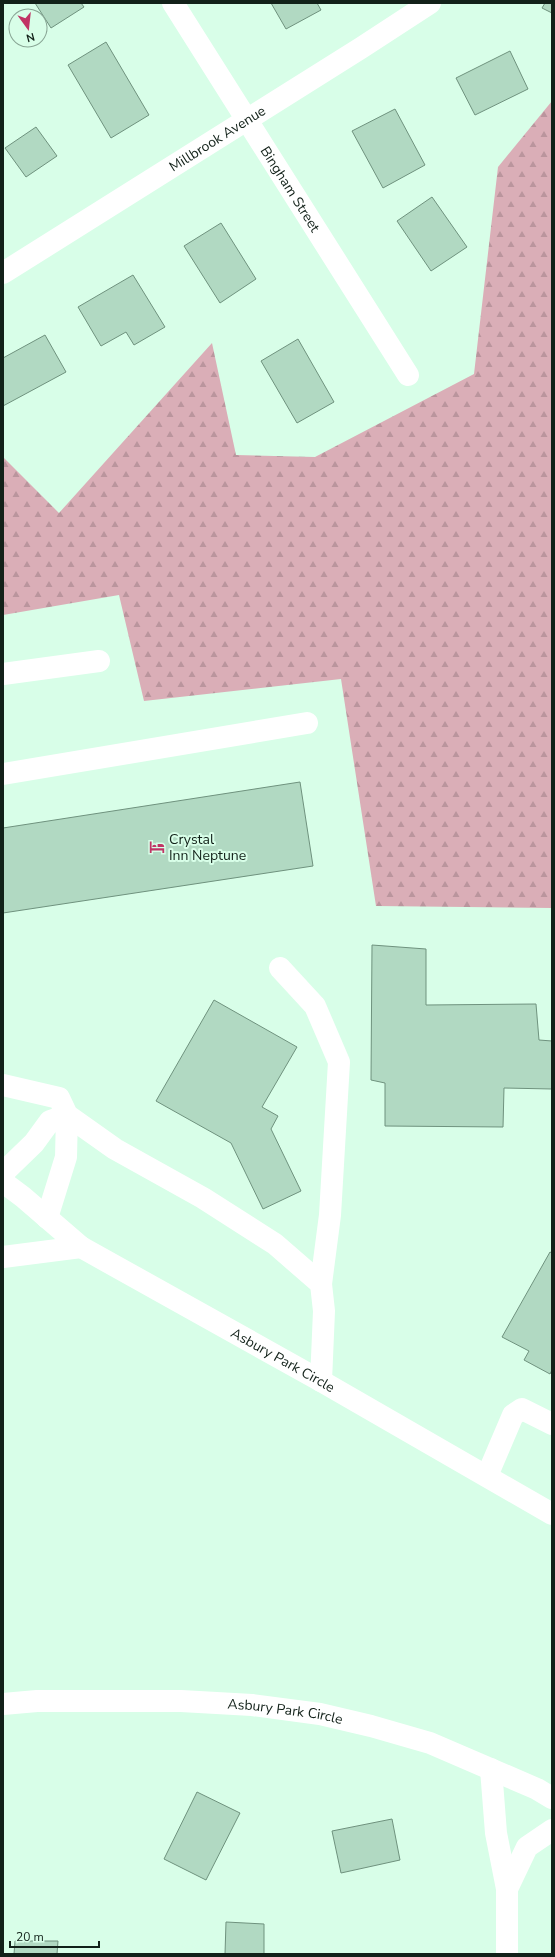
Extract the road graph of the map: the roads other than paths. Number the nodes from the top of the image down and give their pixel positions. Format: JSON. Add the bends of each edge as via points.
{"nodes":[{"id":1,"x":173,"y":3,"type":"edge"},
{"id":2,"x":430,"y":3,"type":"edge"},
{"id":3,"x":247,"y":119,"type":"junction"},
{"id":4,"x":3,"y":273,"type":"edge"},
{"id":5,"x":408,"y":375,"type":"dead end"},
{"id":6,"x":99,"y":660,"type":"dead end"},
{"id":7,"x":3,"y":674,"type":"edge"},
{"id":8,"x":307,"y":723,"type":"dead end"},
{"id":9,"x":3,"y":774,"type":"edge"},
{"id":10,"x":280,"y":968,"type":"dead end"},
{"id":11,"x":3,"y":1085,"type":"edge"},
{"id":12,"x":67,"y":1115,"type":"junction"},
{"id":13,"x":3,"y":1173,"type":"edge"},
{"id":14,"x":3,"y":1182,"type":"edge"},
{"id":15,"x":47,"y":1218,"type":"junction"},
{"id":16,"x":81,"y":1247,"type":"junction"},
{"id":17,"x":3,"y":1257,"type":"edge"},
{"id":18,"x":321,"y":1284,"type":"junction"},
{"id":19,"x":321,"y":1381,"type":"junction"},
{"id":20,"x":552,"y":1424,"type":"edge"},
{"id":21,"x":487,"y":1476,"type":"junction"},
{"id":22,"x":552,"y":1514,"type":"edge"},
{"id":23,"x":3,"y":1704,"type":"edge"},
{"id":24,"x":491,"y":1769,"type":"junction"},
{"id":25,"x":552,"y":1798,"type":"edge"},
{"id":26,"x":552,"y":1830,"type":"edge"},
{"id":27,"x":507,"y":1889,"type":"junction"},
{"id":28,"x":507,"y":1954,"type":"edge"}],
"edges":[{"from":1,"to":3,"type":"main road","name":"Bingham Street"},
{"from":2,"to":3,"type":"main road","name":"Millbrook Avenue"},
{"from":3,"to":4,"type":"main road","name":"Millbrook Avenue"},
{"from":3,"to":5,"type":"main road","name":"Bingham Street"},
{"from":6,"to":7,"type":"main road"},
{"from":8,"to":9,"type":"main road"},
{"from":10,"to":18,"type":"main road","via":[[315,1006],[339,1062],[330,1215]]},
{"from":11,"to":12,"type":"main road","via":[[59,1098]]},
{"from":12,"to":13,"type":"main road","via":[[50,1121],[34,1143]]},
{"from":12,"to":15,"type":"main road","via":[[66,1157]]},
{"from":12,"to":18,"type":"main road","via":[[115,1149],[203,1198],[275,1244]]},
{"from":14,"to":15,"type":"main road","name":"Asbury Park Circle"},
{"from":15,"to":16,"type":"main road","name":"Asbury Park Circle"},
{"from":16,"to":17,"type":"main road"},
{"from":16,"to":19,"type":"main road","name":"Asbury Park Circle"},
{"from":18,"to":19,"type":"main road","via":[[324,1312]]},
{"from":19,"to":21,"type":"main road","name":"Asbury Park Circle"},
{"from":20,"to":21,"type":"main road","via":[[522,1409],[513,1415]]},
{"from":21,"to":22,"type":"main road","name":"Asbury Park Circle"},
{"from":23,"to":24,"type":"main road","name":"Asbury Park Circle","via":[[37,1701],[181,1701],[252,1705],[320,1714],[430,1743]]},
{"from":24,"to":25,"type":"main road","name":"Asbury Park Circle"},
{"from":24,"to":27,"type":"main road","via":[[496,1833]]},
{"from":26,"to":27,"type":"main road","via":[[527,1847]]},
{"from":27,"to":28,"type":"main road"}]}
